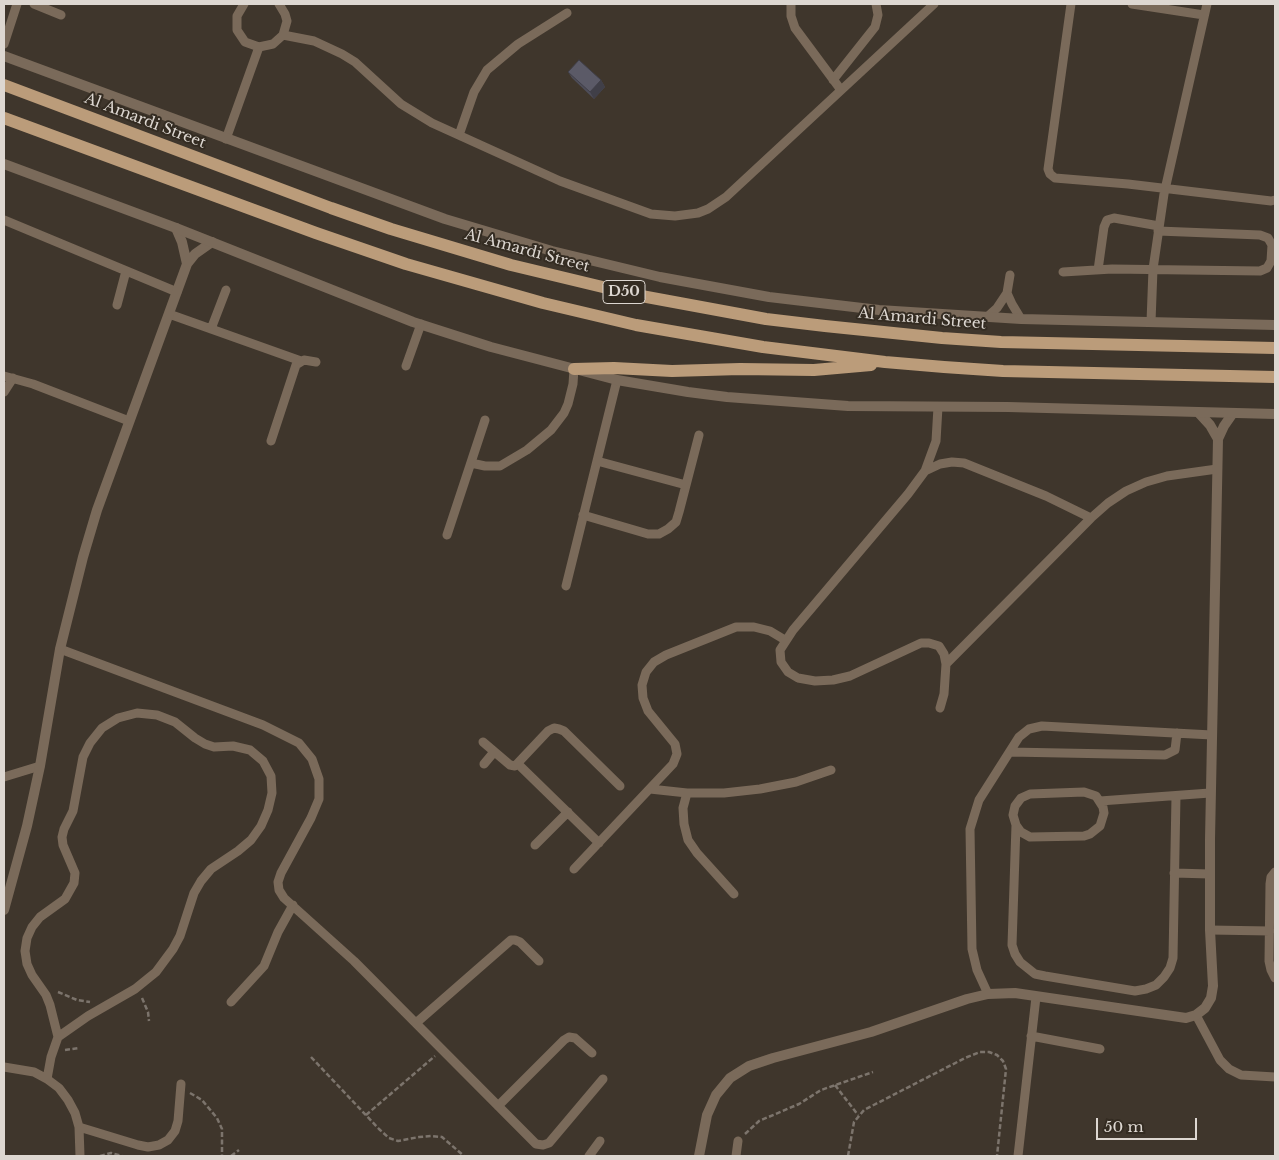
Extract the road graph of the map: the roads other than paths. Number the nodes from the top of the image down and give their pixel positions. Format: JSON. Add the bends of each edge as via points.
{"nodes":[{"id":1,"x":17,"y":4,"type":"edge"},
{"id":2,"x":34,"y":4,"type":"edge"},
{"id":3,"x":244,"y":4,"type":"edge"},
{"id":4,"x":279,"y":4,"type":"edge"},
{"id":5,"x":791,"y":4,"type":"edge"},
{"id":6,"x":876,"y":4,"type":"edge"},
{"id":7,"x":934,"y":4,"type":"edge"},
{"id":8,"x":1071,"y":4,"type":"edge"},
{"id":9,"x":1132,"y":4,"type":"edge"},
{"id":10,"x":1207,"y":4,"type":"edge"},
{"id":11,"x":567,"y":13,"type":"dead end"},
{"id":12,"x":61,"y":15,"type":"dead end"},
{"id":13,"x":1204,"y":15,"type":"junction"},
{"id":14,"x":283,"y":35,"type":"junction"},
{"id":15,"x":4,"y":44,"type":"edge"},
{"id":16,"x":259,"y":47,"type":"junction"},
{"id":17,"x":4,"y":56,"type":"edge"},
{"id":18,"x":834,"y":80,"type":"junction"},
{"id":19,"x":4,"y":86,"type":"edge"},
{"id":20,"x":841,"y":90,"type":"junction"},
{"id":21,"x":4,"y":118,"type":"edge"},
{"id":22,"x":459,"y":135,"type":"junction"},
{"id":23,"x":226,"y":139,"type":"junction"},
{"id":24,"x":4,"y":164,"type":"edge"},
{"id":25,"x":1166,"y":188,"type":"junction"},
{"id":26,"x":1275,"y":200,"type":"edge"},
{"id":27,"x":4,"y":220,"type":"edge"},
{"id":28,"x":176,"y":228,"type":"junction"},
{"id":29,"x":1159,"y":229,"type":"junction"},
{"id":30,"x":212,"y":242,"type":"junction"},
{"id":31,"x":187,"y":264,"type":"junction"},
{"id":32,"x":1154,"y":269,"type":"junction"},
{"id":33,"x":1098,"y":270,"type":"junction"},
{"id":34,"x":126,"y":271,"type":"junction"},
{"id":35,"x":1063,"y":272,"type":"dead end"},
{"id":36,"x":1010,"y":276,"type":"dead end"},
{"id":37,"x":226,"y":290,"type":"dead end"},
{"id":38,"x":177,"y":292,"type":"junction"},
{"id":39,"x":1007,"y":293,"type":"junction"},
{"id":40,"x":117,"y":305,"type":"dead end"},
{"id":41,"x":169,"y":314,"type":"junction"},
{"id":42,"x":987,"y":317,"type":"junction"},
{"id":43,"x":1022,"y":319,"type":"junction"},
{"id":44,"x":1150,"y":322,"type":"junction"},
{"id":45,"x":421,"y":324,"type":"junction"},
{"id":46,"x":1275,"y":325,"type":"edge"},
{"id":47,"x":211,"y":329,"type":"junction"},
{"id":48,"x":1275,"y":348,"type":"edge"},
{"id":49,"x":301,"y":361,"type":"junction"},
{"id":50,"x":316,"y":362,"type":"dead end"},
{"id":51,"x":885,"y":362,"type":"junction"},
{"id":52,"x":406,"y":366,"type":"dead end"},
{"id":53,"x":574,"y":369,"type":"junction"},
{"id":54,"x":8,"y":377,"type":"edge"},
{"id":55,"x":1275,"y":377,"type":"edge"},
{"id":56,"x":616,"y":380,"type":"junction"},
{"id":57,"x":4,"y":392,"type":"edge"},
{"id":58,"x":938,"y":407,"type":"junction"},
{"id":59,"x":1198,"y":413,"type":"junction"},
{"id":60,"x":1233,"y":413,"type":"junction"},
{"id":61,"x":1275,"y":414,"type":"edge"},
{"id":62,"x":485,"y":420,"type":"dead end"},
{"id":63,"x":129,"y":421,"type":"junction"},
{"id":64,"x":699,"y":435,"type":"dead end"},
{"id":65,"x":1218,"y":439,"type":"junction"},
{"id":66,"x":271,"y":441,"type":"dead end"},
{"id":67,"x":597,"y":461,"type":"junction"},
{"id":68,"x":471,"y":463,"type":"junction"},
{"id":69,"x":1217,"y":469,"type":"junction"},
{"id":70,"x":925,"y":470,"type":"junction"},
{"id":71,"x":686,"y":485,"type":"junction"},
{"id":72,"x":583,"y":515,"type":"junction"},
{"id":73,"x":1091,"y":518,"type":"junction"},
{"id":74,"x":447,"y":535,"type":"dead end"},
{"id":75,"x":566,"y":586,"type":"dead end"},
{"id":76,"x":786,"y":640,"type":"junction"},
{"id":77,"x":60,"y":649,"type":"junction"},
{"id":78,"x":946,"y":664,"type":"junction"},
{"id":79,"x":940,"y":708,"type":"dead end"},
{"id":80,"x":1178,"y":733,"type":"junction"},
{"id":81,"x":1212,"y":735,"type":"junction"},
{"id":82,"x":483,"y":742,"type":"dead end"},
{"id":83,"x":494,"y":752,"type":"junction"},
{"id":84,"x":1010,"y":752,"type":"junction"},
{"id":85,"x":484,"y":764,"type":"dead end"},
{"id":86,"x":518,"y":764,"type":"junction"},
{"id":87,"x":40,"y":766,"type":"junction"},
{"id":88,"x":831,"y":770,"type":"dead end"},
{"id":89,"x":4,"y":776,"type":"edge"},
{"id":90,"x":620,"y":786,"type":"dead end"},
{"id":91,"x":650,"y":788,"type":"junction"},
{"id":92,"x":687,"y":793,"type":"junction"},
{"id":93,"x":1210,"y":793,"type":"junction"},
{"id":94,"x":1176,"y":796,"type":"junction"},
{"id":95,"x":1100,"y":801,"type":"junction"},
{"id":96,"x":568,"y":812,"type":"junction"},
{"id":97,"x":1016,"y":825,"type":"junction"},
{"id":98,"x":599,"y":843,"type":"junction"},
{"id":99,"x":535,"y":846,"type":"dead end"},
{"id":100,"x":574,"y":869,"type":"dead end"},
{"id":101,"x":1174,"y":872,"type":"junction"},
{"id":102,"x":1275,"y":872,"type":"edge"},
{"id":103,"x":1210,"y":874,"type":"junction"},
{"id":104,"x":734,"y":894,"type":"dead end"},
{"id":105,"x":293,"y":905,"type":"junction"},
{"id":106,"x":1272,"y":909,"type":"edge"},
{"id":107,"x":4,"y":910,"type":"edge"},
{"id":108,"x":1210,"y":930,"type":"junction"},
{"id":109,"x":1270,"y":931,"type":"junction"},
{"id":110,"x":1272,"y":948,"type":"edge"},
{"id":111,"x":539,"y":960,"type":"dead end"},
{"id":112,"x":1275,"y":978,"type":"edge"},
{"id":113,"x":988,"y":994,"type":"junction"},
{"id":114,"x":1036,"y":997,"type":"junction"},
{"id":115,"x":231,"y":1002,"type":"dead end"},
{"id":116,"x":1196,"y":1015,"type":"junction"},
{"id":117,"x":416,"y":1023,"type":"junction"},
{"id":118,"x":1032,"y":1036,"type":"junction"},
{"id":119,"x":58,"y":1037,"type":"junction"},
{"id":120,"x":1100,"y":1049,"type":"dead end"},
{"id":121,"x":592,"y":1053,"type":"dead end"},
{"id":122,"x":4,"y":1067,"type":"edge"},
{"id":123,"x":1275,"y":1077,"type":"edge"},
{"id":124,"x":47,"y":1079,"type":"junction"},
{"id":125,"x":603,"y":1079,"type":"dead end"},
{"id":126,"x":181,"y":1087,"type":"road end"},
{"id":127,"x":498,"y":1106,"type":"junction"},
{"id":128,"x":79,"y":1127,"type":"junction"},
{"id":129,"x":738,"y":1141,"type":"road end"},
{"id":130,"x":600,"y":1142,"type":"dead end"},
{"id":131,"x":80,"y":1156,"type":"edge"},
{"id":132,"x":589,"y":1156,"type":"edge"},
{"id":133,"x":699,"y":1156,"type":"edge"},
{"id":134,"x":736,"y":1156,"type":"edge"},
{"id":135,"x":1018,"y":1156,"type":"edge"}],
"edges":[{"from":1,"to":15,"type":"lane"},
{"from":2,"to":12,"type":"lane"},
{"from":3,"to":16,"type":"lane","via":[[237,16],[237,30],[245,42]]},
{"from":4,"to":14,"type":"lane","via":[[287,21]]},
{"from":5,"to":18,"type":"lane","via":[[795,28]]},
{"from":6,"to":18,"type":"lane","via":[[875,27]]},
{"from":7,"to":20,"type":"lane"},
{"from":8,"to":25,"type":"lane","via":[[1048,172],[1055,178]]},
{"from":9,"to":13,"type":"lane"},
{"from":10,"to":13,"type":"lane"},
{"from":11,"to":22,"type":"lane","via":[[518,44],[486,70],[474,92]]},
{"from":13,"to":25,"type":"lane"},
{"from":14,"to":16,"type":"lane","via":[[273,44]]},
{"from":14,"to":22,"type":"lane","via":[[314,41],[342,54],[411,111]]},
{"from":16,"to":23,"type":"lane"},
{"from":17,"to":23,"type":"street"},
{"from":18,"to":20,"type":"lane"},
{"from":19,"to":48,"type":"main road","name":"Al Amardi Street","number":"D50","via":[[391,229],[511,265],[636,295],[766,319],[942,338]]},
{"from":20,"to":22,"type":"lane","via":[[726,197],[688,215],[651,214],[560,182]]},
{"from":21,"to":51,"type":"main road","number":"D50","via":[[360,249],[488,289],[589,315],[699,337]]},
{"from":23,"to":42,"type":"street","via":[[445,219],[606,265],[769,297],[880,310]]},
{"from":24,"to":28,"type":"street"},
{"from":25,"to":26,"type":"lane"},
{"from":25,"to":29,"type":"lane"},
{"from":27,"to":34,"type":"lane"},
{"from":28,"to":30,"type":"street"},
{"from":28,"to":31,"type":"street"},
{"from":29,"to":32,"type":"lane"},
{"from":29,"to":32,"type":"lane","via":[[1260,235],[1272,245],[1271,261],[1260,271]]},
{"from":29,"to":33,"type":"lane","via":[[1114,218],[1107,220]]},
{"from":30,"to":31,"type":"street"},
{"from":30,"to":45,"type":"street"},
{"from":31,"to":38,"type":"street"},
{"from":32,"to":33,"type":"lane"},
{"from":32,"to":44,"type":"lane"},
{"from":33,"to":35,"type":"lane"},
{"from":34,"to":38,"type":"lane"},
{"from":34,"to":40,"type":"lane"},
{"from":36,"to":39,"type":"lane"},
{"from":37,"to":47,"type":"lane"},
{"from":38,"to":41,"type":"street"},
{"from":39,"to":42,"type":"lane"},
{"from":39,"to":43,"type":"lane"},
{"from":41,"to":47,"type":"lane"},
{"from":41,"to":63,"type":"street"},
{"from":42,"to":43,"type":"street"},
{"from":43,"to":44,"type":"street"},
{"from":44,"to":46,"type":"street"},
{"from":45,"to":52,"type":"lane"},
{"from":45,"to":53,"type":"street"},
{"from":47,"to":49,"type":"lane"},
{"from":49,"to":50,"type":"lane"},
{"from":49,"to":66,"type":"lane","via":[[295,368]]},
{"from":51,"to":53,"type":"main road","via":[[814,370],[672,372]]},
{"from":51,"to":55,"type":"main road","number":"D50","via":[[1003,371]]},
{"from":53,"to":56,"type":"street"},
{"from":53,"to":68,"type":"lane","via":[[568,404],[551,430],[500,466]]},
{"from":54,"to":57,"type":"lane"},
{"from":54,"to":63,"type":"lane"},
{"from":56,"to":58,"type":"street","via":[[727,396],[848,406]]},
{"from":56,"to":67,"type":"lane"},
{"from":58,"to":59,"type":"street"},
{"from":58,"to":70,"type":"lane","via":[[936,441]]},
{"from":59,"to":60,"type":"street"},
{"from":59,"to":65,"type":"street"},
{"from":60,"to":61,"type":"street"},
{"from":60,"to":65,"type":"street"},
{"from":62,"to":68,"type":"lane"},
{"from":63,"to":77,"type":"street","via":[[97,510]]},
{"from":64,"to":71,"type":"lane"},
{"from":65,"to":69,"type":"street"},
{"from":67,"to":71,"type":"lane"},
{"from":67,"to":72,"type":"lane"},
{"from":68,"to":74,"type":"lane"},
{"from":69,"to":73,"type":"lane","via":[[1146,482],[1120,495]]},
{"from":69,"to":81,"type":"street"},
{"from":70,"to":73,"type":"lane","via":[[940,464],[964,463]]},
{"from":70,"to":76,"type":"lane"},
{"from":71,"to":72,"type":"lane","via":[[676,522],[659,534],[648,534]]},
{"from":72,"to":75,"type":"lane"},
{"from":73,"to":78,"type":"lane"},
{"from":76,"to":78,"type":"lane","via":[[780,650],[781,662],[788,672],[798,678],[815,681],[850,676],[920,643],[939,646]]},
{"from":76,"to":91,"type":"lane","via":[[770,631],[736,627],[666,654],[654,662],[642,685],[643,698],[648,711],[675,744],[677,754],[674,764]]},
{"from":77,"to":87,"type":"street"},
{"from":77,"to":105,"type":"lane","via":[[263,725],[299,743],[312,759],[319,778],[318,799],[311,818],[278,882],[279,890]]},
{"from":78,"to":79,"type":"lane"},
{"from":80,"to":81,"type":"lane"},
{"from":80,"to":84,"type":"lane","via":[[1042,726],[1024,732]]},
{"from":80,"to":84,"type":"lane","via":[[1174,750],[1165,755]]},
{"from":81,"to":93,"type":"street"},
{"from":82,"to":83,"type":"lane"},
{"from":83,"to":85,"type":"lane"},
{"from":83,"to":86,"type":"lane","via":[[510,765]]},
{"from":84,"to":113,"type":"lane","via":[[979,800],[970,829],[972,949]]},
{"from":86,"to":90,"type":"lane","via":[[548,731],[559,728]]},
{"from":86,"to":96,"type":"lane"},
{"from":87,"to":89,"type":"lane"},
{"from":87,"to":107,"type":"street"},
{"from":88,"to":92,"type":"lane","via":[[760,790]]},
{"from":91,"to":92,"type":"lane"},
{"from":91,"to":98,"type":"lane"},
{"from":92,"to":104,"type":"lane","via":[[683,808],[688,840]]},
{"from":93,"to":94,"type":"lane"},
{"from":93,"to":103,"type":"street"},
{"from":94,"to":95,"type":"lane"},
{"from":94,"to":101,"type":"lane"},
{"from":95,"to":97,"type":"lane","via":[[1084,792],[1030,794],[1021,798],[1016,806],[1013,815]]},
{"from":95,"to":97,"type":"lane","via":[[1104,813],[1100,826],[1084,836],[1030,836]]},
{"from":96,"to":98,"type":"lane"},
{"from":96,"to":99,"type":"lane"},
{"from":97,"to":101,"type":"lane","via":[[1012,945],[1020,962],[1035,974],[1135,991],[1156,985],[1170,968],[1173,958]]},
{"from":98,"to":100,"type":"lane"},
{"from":101,"to":103,"type":"lane"},
{"from":102,"to":106,"type":"lane","via":[[1270,884]]},
{"from":103,"to":108,"type":"street"},
{"from":105,"to":115,"type":"lane","via":[[264,966]]},
{"from":105,"to":117,"type":"lane"},
{"from":106,"to":109,"type":"lane"},
{"from":108,"to":109,"type":"lane"},
{"from":108,"to":116,"type":"street","via":[[1213,986],[1211,998]]},
{"from":109,"to":110,"type":"lane"},
{"from":110,"to":112,"type":"lane","via":[[1271,970]]},
{"from":111,"to":117,"type":"lane","via":[[520,942],[511,940]]},
{"from":113,"to":114,"type":"street"},
{"from":113,"to":133,"type":"street","via":[[871,1032],[748,1066],[730,1078],[716,1095],[707,1115]]},
{"from":114,"to":116,"type":"street","via":[[1174,1018]]},
{"from":114,"to":118,"type":"lane"},
{"from":116,"to":123,"type":"lane","via":[[1220,1060],[1230,1069],[1240,1075]]},
{"from":117,"to":127,"type":"lane"},
{"from":118,"to":120,"type":"lane"},
{"from":118,"to":135,"type":"lane"},
{"from":119,"to":119,"type":"lane","via":[[135,989],[156,972],[180,936],[201,880],[251,840],[261,826],[272,793],[271,776],[263,761],[250,750],[233,746],[214,747],[157,714],[137,713],[118,718],[102,728],[90,743],[80,772],[73,811],[62,837],[72,864],[74,883],[65,899],[32,926],[25,951],[32,975],[50,1005]]},
{"from":119,"to":124,"type":"lane"},
{"from":121,"to":127,"type":"lane","via":[[575,1038],[564,1040]]},
{"from":122,"to":124,"type":"lane","via":[[34,1072]]},
{"from":124,"to":128,"type":"lane","via":[[68,1100]]},
{"from":125,"to":127,"type":"lane","via":[[554,1138],[543,1145],[531,1140]]},
{"from":126,"to":128,"type":"lane","via":[[175,1131],[159,1145],[138,1145]]},
{"from":128,"to":131,"type":"lane"},
{"from":129,"to":134,"type":"lane"},
{"from":130,"to":132,"type":"lane"}]}
